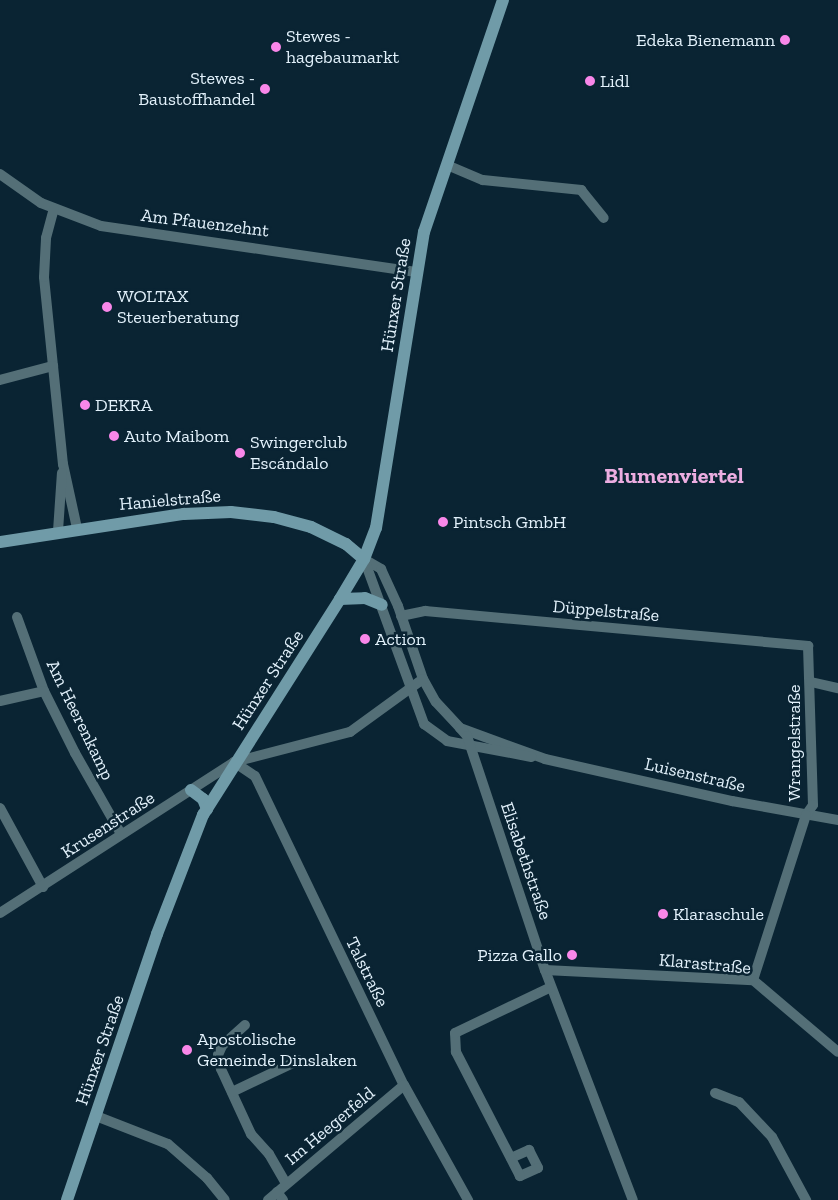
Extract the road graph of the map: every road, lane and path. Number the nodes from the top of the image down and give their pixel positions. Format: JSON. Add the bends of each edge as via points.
{"nodes":[{"id":1,"x":503,"y":0,"type":"edge"},
{"id":2,"x":447,"y":165,"type":"junction"},
{"id":3,"x":0,"y":174,"type":"edge"},
{"id":4,"x":54,"y":209,"type":"junction"},
{"id":5,"x":604,"y":218,"type":"dead end"},
{"id":6,"x":418,"y":272,"type":"junction"},
{"id":7,"x":53,"y":366,"type":"junction"},
{"id":8,"x":0,"y":380,"type":"edge"},
{"id":9,"x":63,"y":464,"type":"junction"},
{"id":10,"x":77,"y":528,"type":"junction"},
{"id":11,"x":58,"y":531,"type":"junction"},
{"id":12,"x":0,"y":542,"type":"edge"},
{"id":13,"x":364,"y":558,"type":"junction"},
{"id":14,"x":340,"y":599,"type":"junction"},
{"id":15,"x":382,"y":605,"type":"junction"},
{"id":16,"x":401,"y":616,"type":"junction"},
{"id":17,"x":17,"y":617,"type":"dead end"},
{"id":18,"x":808,"y":646,"type":"joint"},
{"id":19,"x":423,"y":679,"type":"junction"},
{"id":20,"x":811,"y":682,"type":"junction"},
{"id":21,"x":409,"y":687,"type":"junction"},
{"id":22,"x":838,"y":688,"type":"edge"},
{"id":23,"x":44,"y":691,"type":"junction"},
{"id":24,"x":0,"y":701,"type":"edge"},
{"id":25,"x":460,"y":728,"type":"junction"},
{"id":26,"x":468,"y":746,"type":"junction"},
{"id":27,"x":265,"y":753,"type":"junction"},
{"id":28,"x":545,"y":759,"type":"junction"},
{"id":29,"x":234,"y":762,"type":"junction"},
{"id":30,"x":255,"y":776,"type":"junction"},
{"id":31,"x":191,"y":790,"type":"junction"},
{"id":32,"x":0,"y":808,"type":"edge"},
{"id":33,"x":206,"y":808,"type":"junction"},
{"id":34,"x":806,"y":815,"type":"junction"},
{"id":35,"x":838,"y":820,"type":"edge"},
{"id":36,"x":121,"y":834,"type":"junction"},
{"id":37,"x":43,"y":887,"type":"junction"},
{"id":38,"x":0,"y":913,"type":"edge"},
{"id":39,"x":544,"y":970,"type":"junction"},
{"id":40,"x":752,"y":980,"type":"junction"},
{"id":41,"x":551,"y":987,"type":"junction"},
{"id":42,"x":245,"y":1025,"type":"dead end"},
{"id":43,"x":838,"y":1052,"type":"edge"},
{"id":44,"x":299,"y":1060,"type":"dead end"},
{"id":45,"x":404,"y":1085,"type":"junction"},
{"id":46,"x":232,"y":1092,"type":"junction"},
{"id":47,"x":715,"y":1093,"type":"dead end"},
{"id":48,"x":96,"y":1116,"type":"junction"},
{"id":49,"x":511,"y":1158,"type":"dead end"},
{"id":50,"x":286,"y":1183,"type":"junction"},
{"id":51,"x":280,"y":1196,"type":"edge"},
{"id":52,"x":66,"y":1200,"type":"edge"},
{"id":53,"x":225,"y":1200,"type":"edge"},
{"id":54,"x":268,"y":1200,"type":"edge"},
{"id":55,"x":468,"y":1200,"type":"edge"},
{"id":56,"x":633,"y":1200,"type":"edge"},
{"id":57,"x":806,"y":1200,"type":"edge"}],
"edges":[{"from":1,"to":2,"type":"main road","name":"Hünxer Straße"},
{"from":2,"to":5,"type":"street","via":[[483,180],[581,190]]},
{"from":2,"to":6,"type":"main road","name":"Hünxer Straße","via":[[424,232]]},
{"from":3,"to":4,"type":"street","name":"Am Pfauenzehnt"},
{"from":4,"to":6,"type":"street","name":"Am Pfauenzehnt","via":[[117,229],[277,249]]},
{"from":4,"to":7,"type":"street","via":[[46,238],[44,277]]},
{"from":6,"to":13,"type":"main road","name":"Hünxer Straße","via":[[376,528]]},
{"from":7,"to":8,"type":"street"},
{"from":7,"to":9,"type":"street"},
{"from":9,"to":10,"type":"street"},
{"from":9,"to":11,"type":"street"},
{"from":10,"to":11,"type":"main road","name":"Hanielstraße"},
{"from":10,"to":13,"type":"main road","name":"Hanielstraße","via":[[210,512],[252,514],[311,527],[346,544]]},
{"from":11,"to":12,"type":"main road","name":"Hanielstraße"},
{"from":13,"to":14,"type":"main road","name":"Hünxer Straße"},
{"from":13,"to":15,"type":"street","name":"Luisenstraße"},
{"from":13,"to":16,"type":"street","name":"Luisenstraße","via":[[381,569]]},
{"from":14,"to":15,"type":"main road","via":[[366,598]]},
{"from":14,"to":29,"type":"main road","name":"Hünxer Straße"},
{"from":15,"to":21,"type":"street","name":"Luisenstraße"},
{"from":16,"to":18,"type":"street","name":"Düppelstraße","via":[[425,611]]},
{"from":16,"to":19,"type":"street","name":"Luisenstraße"},
{"from":17,"to":23,"type":"street","name":"Am Heerenkamp"},
{"from":18,"to":20,"type":"street","name":"Wrangelstraße"},
{"from":19,"to":21,"type":"street"},
{"from":19,"to":25,"type":"street","name":"Luisenstraße","via":[[436,702]]},
{"from":20,"to":22,"type":"street"},
{"from":20,"to":34,"type":"street","name":"Wrangelstraße","via":[[813,805]]},
{"from":21,"to":26,"type":"street","name":"Luisenstraße","via":[[424,724],[447,741]]},
{"from":21,"to":27,"type":"street","via":[[350,732]]},
{"from":23,"to":24,"type":"street"},
{"from":23,"to":36,"type":"street","name":"Am Heerenkamp"},
{"from":25,"to":26,"type":"street","name":"Luisenstraße","via":[[467,736]]},
{"from":25,"to":28,"type":"street","name":"Luisenstraße"},
{"from":26,"to":28,"type":"street","name":"Luisenstraße"},
{"from":26,"to":39,"type":"street","name":"Elisabethstraße"},
{"from":27,"to":29,"type":"street"},
{"from":27,"to":30,"type":"street","via":[[256,767]]},
{"from":28,"to":34,"type":"street","name":"Luisenstraße"},
{"from":29,"to":30,"type":"street"},
{"from":29,"to":31,"type":"street","name":"Krusenstraße"},
{"from":29,"to":33,"type":"main road","name":"Hünxer Straße"},
{"from":30,"to":45,"type":"street","name":"Talstraße"},
{"from":31,"to":33,"type":"main road","via":[[203,799]]},
{"from":31,"to":36,"type":"street","name":"Krusenstraße"},
{"from":32,"to":37,"type":"street"},
{"from":33,"to":48,"type":"main road","name":"Hünxer Straße","via":[[157,934]]},
{"from":34,"to":35,"type":"street","name":"Luisenstraße"},
{"from":34,"to":40,"type":"street","name":"Wrangelstraße"},
{"from":36,"to":37,"type":"street","name":"Krusenstraße"},
{"from":37,"to":38,"type":"street","name":"Krusenstraße"},
{"from":39,"to":40,"type":"street","name":"Klarastraße"},
{"from":39,"to":41,"type":"street","name":"Elisabethstraße"},
{"from":40,"to":43,"type":"street","name":"Klarastraße"},
{"from":41,"to":49,"type":"street","via":[[455,1034],[456,1052]]},
{"from":41,"to":56,"type":"street","name":"Elisabethstraße"},
{"from":42,"to":46,"type":"street","via":[[222,1046],[218,1055]]},
{"from":44,"to":46,"type":"street"},
{"from":45,"to":50,"type":"street","name":"Im Heegerfeld"},
{"from":45,"to":55,"type":"street","name":"Talstraße"},
{"from":46,"to":50,"type":"street","via":[[251,1134],[269,1154]]},
{"from":47,"to":57,"type":"street","via":[[739,1102],[772,1137]]},
{"from":48,"to":52,"type":"main road","name":"Hünxer Straße"},
{"from":48,"to":53,"type":"street","via":[[168,1144],[207,1178]]},
{"from":50,"to":51,"type":"street","name":"Im Heegerfeld"},
{"from":51,"to":54,"type":"street","name":"Im Heegerfeld"}]}
